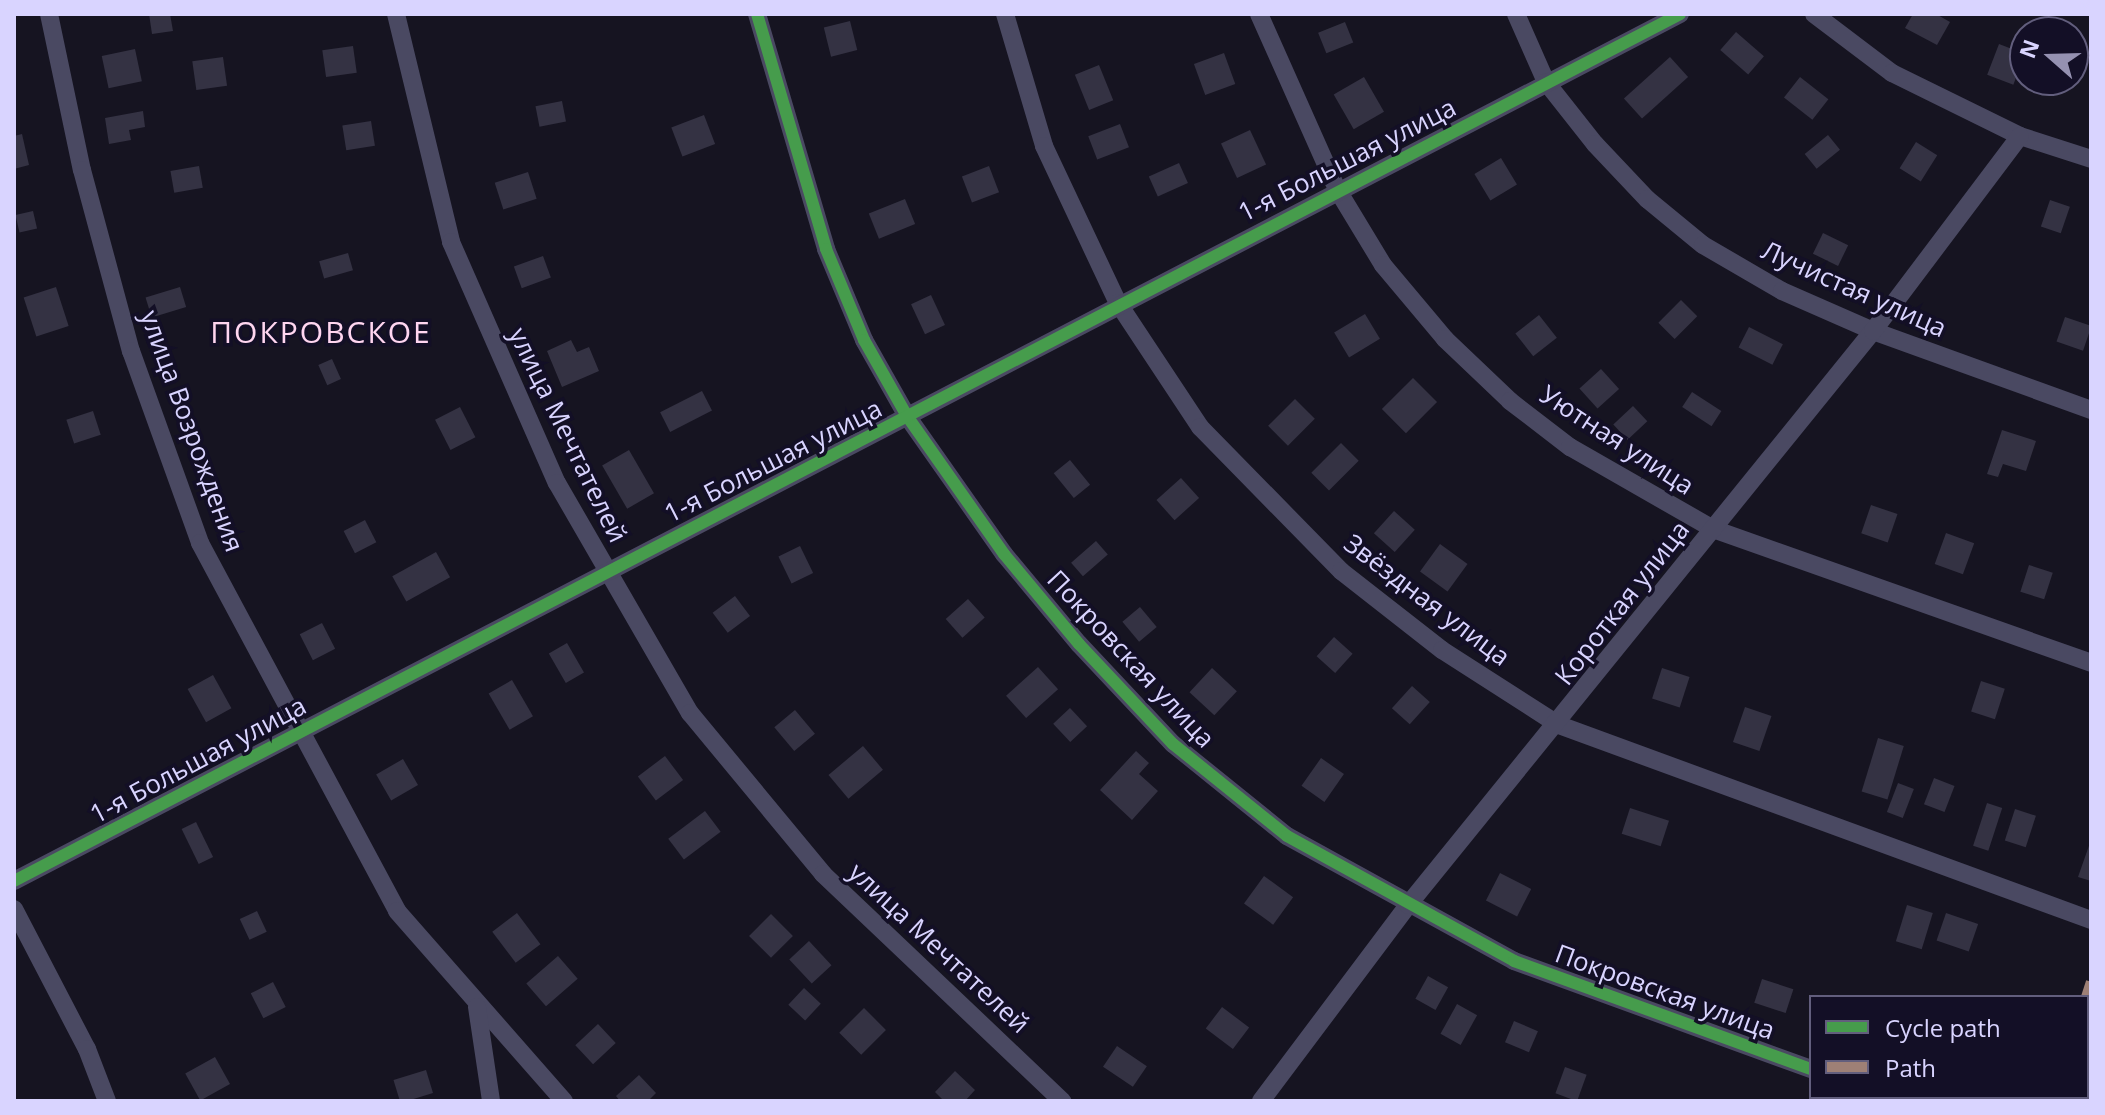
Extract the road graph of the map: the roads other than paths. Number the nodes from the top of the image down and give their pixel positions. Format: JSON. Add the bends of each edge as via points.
{"nodes":[{"id":1,"x":49,"y":14,"type":"edge"},
{"id":2,"x":396,"y":14,"type":"edge"},
{"id":3,"x":757,"y":14,"type":"edge"},
{"id":4,"x":1005,"y":14,"type":"edge"},
{"id":5,"x":1259,"y":14,"type":"edge"},
{"id":6,"x":1516,"y":14,"type":"edge"},
{"id":7,"x":1680,"y":14,"type":"edge"},
{"id":8,"x":1814,"y":14,"type":"edge"},
{"id":9,"x":1546,"y":82,"type":"junction"},
{"id":10,"x":2020,"y":136,"type":"junction"},
{"id":11,"x":2091,"y":159,"type":"edge"},
{"id":12,"x":1337,"y":189,"type":"junction"},
{"id":13,"x":1118,"y":303,"type":"junction"},
{"id":14,"x":1873,"y":331,"type":"junction"},
{"id":15,"x":2091,"y":410,"type":"edge"},
{"id":16,"x":907,"y":416,"type":"junction"},
{"id":17,"x":1713,"y":529,"type":"junction"},
{"id":18,"x":605,"y":572,"type":"junction"},
{"id":19,"x":2091,"y":663,"type":"edge"},
{"id":20,"x":1559,"y":725,"type":"junction"},
{"id":21,"x":304,"y":730,"type":"junction"},
{"id":22,"x":14,"y":881,"type":"edge"},
{"id":23,"x":1408,"y":905,"type":"junction"},
{"id":24,"x":14,"y":909,"type":"edge"},
{"id":25,"x":2091,"y":920,"type":"edge"},
{"id":26,"x":477,"y":1007,"type":"junction"},
{"id":27,"x":1809,"y":1068,"type":"edge"},
{"id":28,"x":107,"y":1101,"type":"edge"},
{"id":29,"x":491,"y":1101,"type":"edge"},
{"id":30,"x":564,"y":1101,"type":"edge"},
{"id":31,"x":1062,"y":1101,"type":"edge"},
{"id":32,"x":1261,"y":1101,"type":"edge"}],
"edges":[{"from":1,"to":21,"type":"street","name":"улица Возрождения","via":[[82,170],[136,366],[200,543]]},
{"from":2,"to":18,"type":"street","name":"улица Мечтателей","via":[[451,242],[557,483]]},
{"from":3,"to":16,"type":"street","name":"Покровская улица","via":[[826,249],[864,340]]},
{"from":4,"to":13,"type":"street","name":"Звёздная улица","via":[[1044,146]]},
{"from":5,"to":12,"type":"street","name":"Уютная улица"},
{"from":6,"to":9,"type":"street","name":"Лучистая улица"},
{"from":7,"to":9,"type":"street","name":"1-я Большая улица"},
{"from":8,"to":10,"type":"street","via":[[1892,73]]},
{"from":9,"to":12,"type":"street","name":"1-я Большая улица"},
{"from":9,"to":14,"type":"street","name":"Лучистая улица","via":[[1637,188],[1703,245],[1782,291]]},
{"from":10,"to":11,"type":"street"},
{"from":10,"to":14,"type":"street","name":"Короткая улица"},
{"from":12,"to":13,"type":"street","name":"1-я Большая улица"},
{"from":12,"to":17,"type":"street","name":"Уютная улица","via":[[1383,265],[1445,339],[1510,401],[1570,447]]},
{"from":13,"to":16,"type":"street","name":"1-я Большая улица"},
{"from":13,"to":20,"type":"street","name":"Звёздная улица","via":[[1200,427],[1276,509],[1341,571],[1442,650]]},
{"from":14,"to":15,"type":"street","name":"Лучистая улица"},
{"from":14,"to":17,"type":"street","name":"Короткая улица"},
{"from":16,"to":18,"type":"street","name":"1-я Большая улица"},
{"from":16,"to":23,"type":"street","name":"Покровская улица","via":[[1004,554],[1173,744],[1287,836]]},
{"from":17,"to":19,"type":"street","name":"Уютная улица"},
{"from":17,"to":20,"type":"street","name":"Короткая улица"},
{"from":18,"to":21,"type":"street","name":"1-я Большая улица"},
{"from":18,"to":31,"type":"street","name":"улица Мечтателей","via":[[690,713],[823,874]]},
{"from":20,"to":23,"type":"street","name":"Короткая улица"},
{"from":20,"to":25,"type":"street","name":"Звёздная улица"},
{"from":21,"to":22,"type":"street","name":"1-я Большая улица"},
{"from":21,"to":26,"type":"street","name":"улица Возрождения","via":[[397,911]]},
{"from":23,"to":27,"type":"street","name":"Покровская улица","via":[[1514,961]]},
{"from":23,"to":32,"type":"street","name":"Короткая улица"},
{"from":24,"to":28,"type":"street","via":[[87,1049]]},
{"from":26,"to":29,"type":"street"},
{"from":26,"to":30,"type":"street","name":"улица Возрождения"}]}
